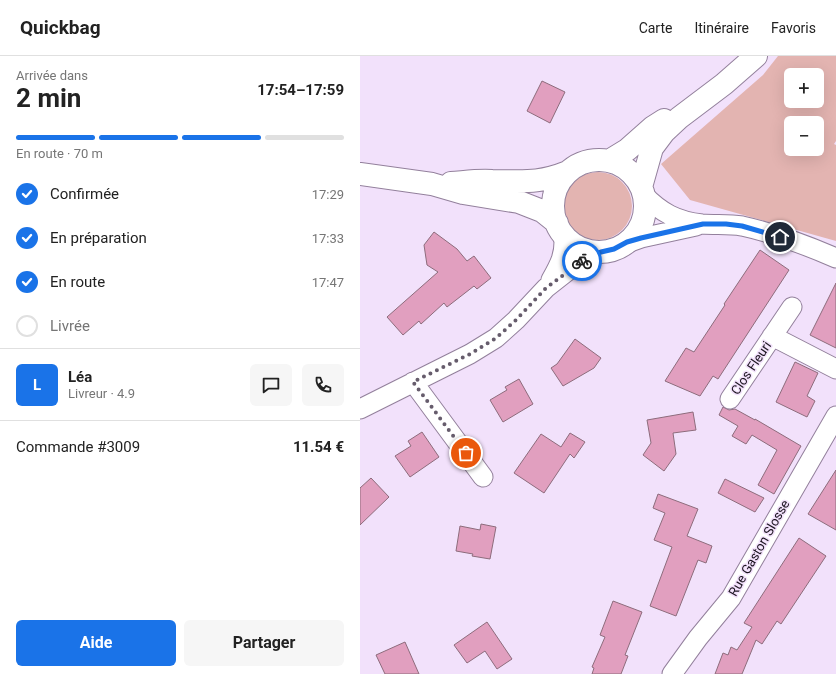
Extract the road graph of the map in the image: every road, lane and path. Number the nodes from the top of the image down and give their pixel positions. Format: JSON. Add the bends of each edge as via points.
{"nodes":[{"id":1,"x":756,"y":56,"type":"edge"},
{"id":2,"x":698,"y":103,"type":"junction"},
{"id":3,"x":609,"y":161,"type":"junction"},
{"id":4,"x":568,"y":172,"type":"junction"},
{"id":5,"x":360,"y":174,"type":"edge"},
{"id":6,"x":432,"y":184,"type":"junction"},
{"id":7,"x":642,"y":191,"type":"junction"},
{"id":8,"x":703,"y":224,"type":"junction"},
{"id":9,"x":560,"y":229,"type":"junction"},
{"id":10,"x":627,"y":242,"type":"junction"},
{"id":11,"x":601,"y":252,"type":"junction"},
{"id":12,"x":836,"y":258,"type":"edge"},
{"id":13,"x":546,"y":288,"type":"junction"},
{"id":14,"x":792,"y":307,"type":"dead end"},
{"id":15,"x":772,"y":336,"type":"junction"},
{"id":16,"x":836,"y":369,"type":"edge"},
{"id":17,"x":413,"y":382,"type":"junction"},
{"id":18,"x":383,"y":397,"type":"junction"},
{"id":19,"x":730,"y":399,"type":"dead end"},
{"id":20,"x":360,"y":409,"type":"edge"},
{"id":21,"x":836,"y":416,"type":"edge"},
{"id":22,"x":360,"y":418,"type":"edge"},
{"id":23,"x":483,"y":477,"type":"dead end"},
{"id":24,"x":672,"y":674,"type":"edge"}],
"edges":[{"from":1,"to":2,"type":"street"},
{"from":2,"to":3,"type":"street","via":[[653,127],[633,146]]},
{"from":2,"to":7,"type":"street","via":[[657,140],[649,157]]},
{"from":3,"to":4,"type":"street","via":[[585,162]]},
{"from":3,"to":7,"type":"street","via":[[628,170]]},
{"from":4,"to":6,"type":"street","via":[[548,179],[526,182]]},
{"from":4,"to":9,"type":"street","via":[[554,196],[554,210]]},
{"from":5,"to":6,"type":"street"},
{"from":6,"to":9,"type":"street","via":[[463,193],[528,205],[542,211]]},
{"from":7,"to":8,"type":"street","via":[[656,207],[672,217]]},
{"from":7,"to":10,"type":"street","via":[[645,210],[641,225]]},
{"from":8,"to":10,"type":"street"},
{"from":8,"to":12,"type":"street","via":[[726,224],[756,230]]},
{"from":9,"to":11,"type":"street","via":[[581,248]]},
{"from":9,"to":13,"type":"street","via":[[565,246],[562,260]]},
{"from":10,"to":11,"type":"street"},
{"from":11,"to":13,"type":"street","via":[[574,266]]},
{"from":13,"to":17,"type":"street","via":[[496,338]]},
{"from":14,"to":15,"type":"street","name":"Clos Fleuri"},
{"from":15,"to":16,"type":"street","name":"Clos Fleuri"},
{"from":15,"to":19,"type":"street","name":"Clos Fleuri"},
{"from":17,"to":18,"type":"street"},
{"from":17,"to":23,"type":"street"},
{"from":18,"to":20,"type":"street"},
{"from":18,"to":22,"type":"street"},
{"from":21,"to":24,"type":"street","name":"Rue Gaston Slosse","via":[[731,598]]}]}
